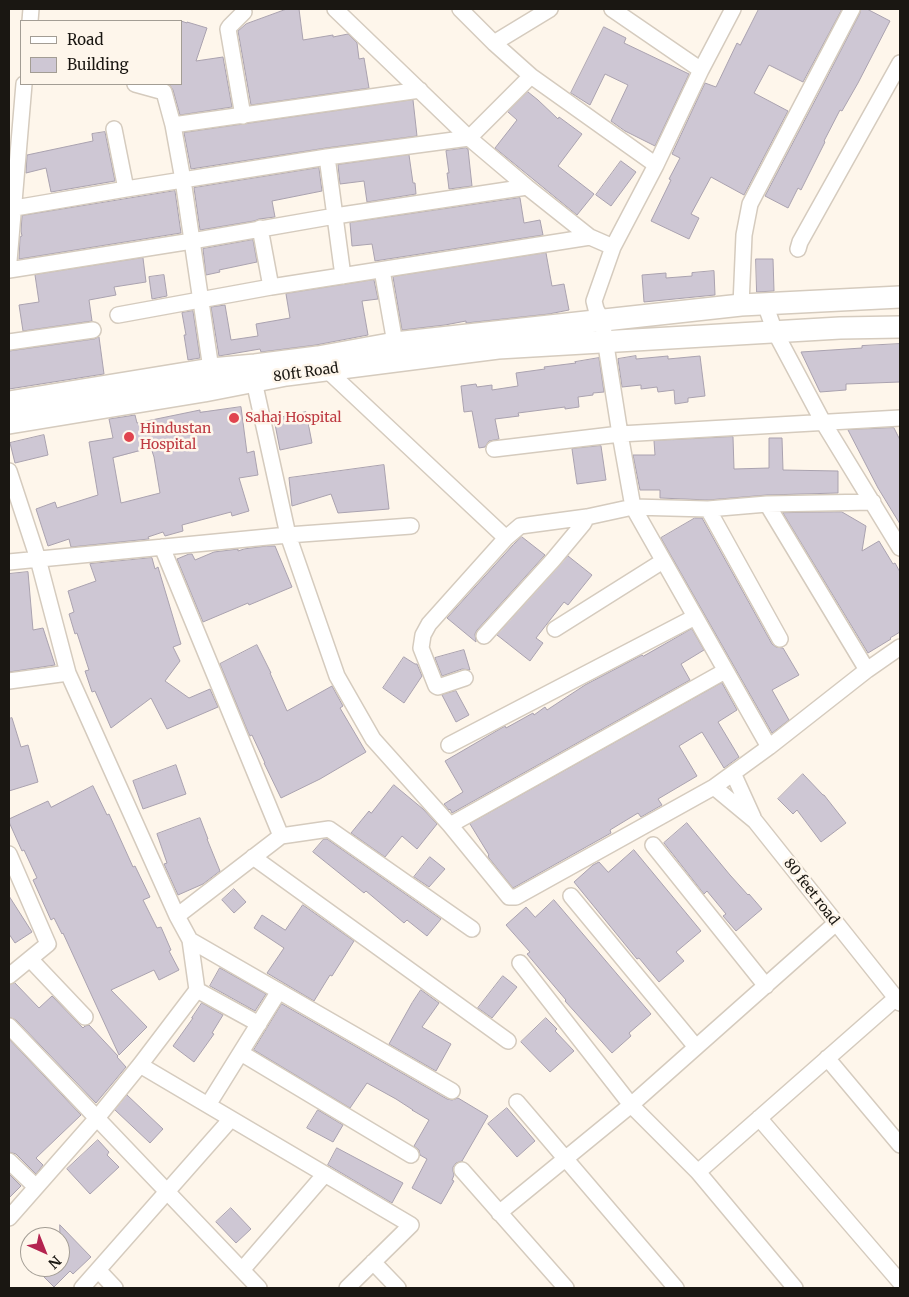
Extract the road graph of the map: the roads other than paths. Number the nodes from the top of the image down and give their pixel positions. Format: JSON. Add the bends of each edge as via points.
{"nodes":[{"id":1,"x":336,"y":9,"type":"edge"},
{"id":2,"x":460,"y":9,"type":"edge"},
{"id":3,"x":550,"y":9,"type":"edge"},
{"id":4,"x":612,"y":9,"type":"edge"},
{"id":5,"x":733,"y":9,"type":"edge"},
{"id":6,"x":852,"y":9,"type":"edge"},
{"id":7,"x":244,"y":10,"type":"edge"},
{"id":8,"x":494,"y":43,"type":"junction"},
{"id":9,"x":900,"y":62,"type":"edge"},
{"id":10,"x":701,"y":70,"type":"junction"},
{"id":11,"x":531,"y":76,"type":"junction"},
{"id":12,"x":24,"y":85,"type":"edge"},
{"id":13,"x":139,"y":85,"type":"edge"},
{"id":14,"x":420,"y":90,"type":"junction"},
{"id":15,"x":243,"y":116,"type":"junction"},
{"id":16,"x":173,"y":125,"type":"junction"},
{"id":17,"x":114,"y":129,"type":"dead end"},
{"id":18,"x":469,"y":138,"type":"junction"},
{"id":19,"x":327,"y":157,"type":"junction"},
{"id":20,"x":656,"y":165,"type":"junction"},
{"id":21,"x":183,"y":180,"type":"junction"},
{"id":22,"x":527,"y":187,"type":"junction"},
{"id":23,"x":126,"y":189,"type":"junction"},
{"id":24,"x":11,"y":210,"type":"edge"},
{"id":25,"x":335,"y":216,"type":"junction"},
{"id":26,"x":260,"y":228,"type":"junction"},
{"id":27,"x":590,"y":237,"type":"junction"},
{"id":28,"x":192,"y":241,"type":"junction"},
{"id":29,"x":613,"y":247,"type":"junction"},
{"id":30,"x":798,"y":249,"type":"dead end"},
{"id":31,"x":9,"y":260,"type":"edge"},
{"id":32,"x":9,"y":270,"type":"edge"},
{"id":33,"x":382,"y":270,"type":"junction"},
{"id":34,"x":343,"y":276,"type":"junction"},
{"id":35,"x":272,"y":287,"type":"junction"},
{"id":36,"x":900,"y":297,"type":"edge"},
{"id":37,"x":201,"y":300,"type":"junction"},
{"id":38,"x":765,"y":304,"type":"junction"},
{"id":39,"x":741,"y":306,"type":"junction"},
{"id":40,"x":118,"y":315,"type":"dead end"},
{"id":41,"x":602,"y":320,"type":"junction"},
{"id":42,"x":900,"y":327,"type":"edge"},
{"id":43,"x":93,"y":330,"type":"dead end"},
{"id":44,"x":775,"y":332,"type":"junction"},
{"id":45,"x":605,"y":341,"type":"junction"},
{"id":46,"x":9,"y":342,"type":"edge"},
{"id":47,"x":395,"y":343,"type":"junction"},
{"id":48,"x":211,"y":369,"type":"junction"},
{"id":49,"x":327,"y":370,"type":"junction"},
{"id":50,"x":254,"y":381,"type":"junction"},
{"id":51,"x":9,"y":402,"type":"edge"},
{"id":52,"x":900,"y":418,"type":"edge"},
{"id":53,"x":823,"y":422,"type":"junction"},
{"id":54,"x":9,"y":423,"type":"edge"},
{"id":55,"x":620,"y":434,"type":"junction"},
{"id":56,"x":494,"y":449,"type":"dead end"},
{"id":57,"x":9,"y":471,"type":"edge"},
{"id":58,"x":873,"y":502,"type":"junction"},
{"id":59,"x":767,"y":504,"type":"junction"},
{"id":60,"x":632,"y":507,"type":"junction"},
{"id":61,"x":708,"y":509,"type":"junction"},
{"id":62,"x":587,"y":517,"type":"junction"},
{"id":63,"x":411,"y":526,"type":"dead end"},
{"id":64,"x":288,"y":535,"type":"junction"},
{"id":65,"x":506,"y":538,"type":"junction"},
{"id":66,"x":162,"y":547,"type":"junction"},
{"id":67,"x":900,"y":548,"type":"edge"},
{"id":68,"x":38,"y":559,"type":"junction"},
{"id":69,"x":9,"y":562,"type":"edge"},
{"id":70,"x":664,"y":562,"type":"junction"},
{"id":71,"x":695,"y":617,"type":"junction"},
{"id":72,"x":555,"y":629,"type":"dead end"},
{"id":73,"x":484,"y":636,"type":"dead end"},
{"id":74,"x":780,"y":639,"type":"dead end"},
{"id":75,"x":900,"y":648,"type":"edge"},
{"id":76,"x":867,"y":670,"type":"junction"},
{"id":77,"x":725,"y":671,"type":"junction"},
{"id":78,"x":68,"y":673,"type":"junction"},
{"id":79,"x":465,"y":678,"type":"dead end"},
{"id":80,"x":9,"y":681,"type":"edge"},
{"id":81,"x":449,"y":745,"type":"dead end"},
{"id":82,"x":769,"y":747,"type":"junction"},
{"id":83,"x":733,"y":774,"type":"junction"},
{"id":84,"x":714,"y":787,"type":"junction"},
{"id":85,"x":755,"y":820,"type":"junction"},
{"id":86,"x":450,"y":825,"type":"junction"},
{"id":87,"x":281,"y":836,"type":"junction"},
{"id":88,"x":653,"y":845,"type":"dead end"},
{"id":89,"x":9,"y":854,"type":"edge"},
{"id":90,"x":253,"y":857,"type":"junction"},
{"id":91,"x":571,"y":896,"type":"dead end"},
{"id":92,"x":177,"y":916,"type":"junction"},
{"id":93,"x":836,"y":923,"type":"junction"},
{"id":94,"x":472,"y":929,"type":"dead end"},
{"id":95,"x":190,"y":940,"type":"junction"},
{"id":96,"x":30,"y":959,"type":"junction"},
{"id":97,"x":520,"y":963,"type":"dead end"},
{"id":98,"x":9,"y":976,"type":"edge"},
{"id":99,"x":766,"y":986,"type":"junction"},
{"id":100,"x":197,"y":990,"type":"junction"},
{"id":101,"x":279,"y":991,"type":"junction"},
{"id":102,"x":898,"y":1001,"type":"edge"},
{"id":103,"x":84,"y":1017,"type":"dead end"},
{"id":104,"x":259,"y":1024,"type":"junction"},
{"id":105,"x":9,"y":1026,"type":"edge"},
{"id":106,"x":508,"y":1041,"type":"dead end"},
{"id":107,"x":696,"y":1047,"type":"junction"},
{"id":108,"x":241,"y":1053,"type":"junction"},
{"id":109,"x":827,"y":1058,"type":"junction"},
{"id":110,"x":140,"y":1065,"type":"junction"},
{"id":111,"x":452,"y":1091,"type":"dead end"},
{"id":112,"x":517,"y":1102,"type":"dead end"},
{"id":113,"x":208,"y":1105,"type":"junction"},
{"id":114,"x":631,"y":1105,"type":"junction"},
{"id":115,"x":97,"y":1118,"type":"junction"},
{"id":116,"x":759,"y":1118,"type":"junction"},
{"id":117,"x":231,"y":1119,"type":"junction"},
{"id":118,"x":900,"y":1145,"type":"edge"},
{"id":119,"x":411,"y":1155,"type":"dead end"},
{"id":120,"x":565,"y":1159,"type":"junction"},
{"id":121,"x":9,"y":1161,"type":"edge"},
{"id":122,"x":462,"y":1170,"type":"dead end"},
{"id":123,"x":698,"y":1172,"type":"junction"},
{"id":124,"x":325,"y":1174,"type":"junction"},
{"id":125,"x":36,"y":1187,"type":"junction"},
{"id":126,"x":167,"y":1192,"type":"junction"},
{"id":127,"x":499,"y":1213,"type":"junction"},
{"id":128,"x":9,"y":1218,"type":"edge"},
{"id":129,"x":373,"y":1262,"type":"junction"},
{"id":130,"x":98,"y":1270,"type":"junction"},
{"id":131,"x":242,"y":1270,"type":"junction"},
{"id":132,"x":900,"y":1282,"type":"edge"},
{"id":133,"x":82,"y":1288,"type":"edge"},
{"id":134,"x":115,"y":1288,"type":"edge"},
{"id":135,"x":259,"y":1288,"type":"edge"},
{"id":136,"x":347,"y":1288,"type":"edge"},
{"id":137,"x":398,"y":1288,"type":"edge"},
{"id":138,"x":566,"y":1288,"type":"edge"},
{"id":139,"x":676,"y":1288,"type":"edge"},
{"id":140,"x":795,"y":1288,"type":"edge"}],
"edges":[{"from":1,"to":14,"type":"street"},
{"from":2,"to":8,"type":"street"},
{"from":3,"to":8,"type":"street"},
{"from":4,"to":10,"type":"street"},
{"from":5,"to":10,"type":"street"},
{"from":6,"to":39,"type":"street","via":[[750,204],[744,235]]},
{"from":7,"to":15,"type":"street","via":[[228,29]]},
{"from":8,"to":11,"type":"street"},
{"from":9,"to":30,"type":"street"},
{"from":10,"to":20,"type":"street"},
{"from":11,"to":18,"type":"street"},
{"from":11,"to":20,"type":"street"},
{"from":12,"to":24,"type":"street"},
{"from":13,"to":16,"type":"street","via":[[164,92]]},
{"from":14,"to":15,"type":"street"},
{"from":14,"to":18,"type":"street"},
{"from":15,"to":16,"type":"street"},
{"from":16,"to":21,"type":"street"},
{"from":17,"to":23,"type":"street"},
{"from":18,"to":19,"type":"street"},
{"from":18,"to":22,"type":"street"},
{"from":19,"to":21,"type":"street"},
{"from":19,"to":25,"type":"street"},
{"from":20,"to":29,"type":"street"},
{"from":21,"to":23,"type":"street"},
{"from":21,"to":28,"type":"street"},
{"from":22,"to":25,"type":"street"},
{"from":22,"to":27,"type":"street"},
{"from":23,"to":24,"type":"street"},
{"from":24,"to":31,"type":"street"},
{"from":25,"to":26,"type":"street"},
{"from":25,"to":34,"type":"street"},
{"from":26,"to":28,"type":"street"},
{"from":26,"to":35,"type":"street"},
{"from":27,"to":29,"type":"street"},
{"from":27,"to":33,"type":"street"},
{"from":28,"to":32,"type":"street"},
{"from":28,"to":37,"type":"street"},
{"from":29,"to":41,"type":"street","via":[[594,300]]},
{"from":33,"to":34,"type":"street"},
{"from":33,"to":47,"type":"street"},
{"from":34,"to":35,"type":"street"},
{"from":35,"to":37,"type":"street"},
{"from":36,"to":38,"type":"main road"},
{"from":37,"to":40,"type":"street"},
{"from":37,"to":48,"type":"street"},
{"from":38,"to":39,"type":"main road"},
{"from":38,"to":44,"type":"street"},
{"from":39,"to":41,"type":"main road"},
{"from":41,"to":45,"type":"street"},
{"from":41,"to":47,"type":"main road"},
{"from":42,"to":44,"type":"main road","name":"80ft Road"},
{"from":43,"to":46,"type":"street"},
{"from":44,"to":45,"type":"main road","name":"80ft Road"},
{"from":44,"to":53,"type":"street"},
{"from":45,"to":49,"type":"main road","name":"80ft Road","via":[[498,348]]},
{"from":45,"to":55,"type":"street"},
{"from":47,"to":48,"type":"main road","via":[[318,357]]},
{"from":48,"to":51,"type":"main road"},
{"from":49,"to":50,"type":"main road","name":"80ft Road"},
{"from":49,"to":65,"type":"street"},
{"from":50,"to":54,"type":"main road","name":"80ft Road"},
{"from":50,"to":64,"type":"street"},
{"from":52,"to":53,"type":"street"},
{"from":53,"to":55,"type":"street"},
{"from":53,"to":58,"type":"street"},
{"from":55,"to":56,"type":"street"},
{"from":55,"to":60,"type":"street"},
{"from":57,"to":68,"type":"street"},
{"from":58,"to":59,"type":"street"},
{"from":58,"to":67,"type":"street"},
{"from":59,"to":61,"type":"street"},
{"from":59,"to":76,"type":"street"},
{"from":60,"to":61,"type":"street"},
{"from":60,"to":62,"type":"street"},
{"from":60,"to":70,"type":"street"},
{"from":61,"to":74,"type":"street"},
{"from":62,"to":65,"type":"street","via":[[520,526]]},
{"from":62,"to":73,"type":"street"},
{"from":63,"to":64,"type":"street"},
{"from":64,"to":66,"type":"street"},
{"from":64,"to":86,"type":"street","via":[[341,684],[372,739]]},
{"from":65,"to":79,"type":"street","via":[[429,624],[423,635],[421,648],[436,686]]},
{"from":66,"to":68,"type":"street"},
{"from":66,"to":87,"type":"street"},
{"from":68,"to":69,"type":"street"},
{"from":68,"to":78,"type":"street"},
{"from":70,"to":71,"type":"street"},
{"from":70,"to":72,"type":"street"},
{"from":71,"to":77,"type":"street"},
{"from":71,"to":81,"type":"street"},
{"from":75,"to":76,"type":"street"},
{"from":76,"to":82,"type":"street"},
{"from":77,"to":82,"type":"street"},
{"from":77,"to":86,"type":"street"},
{"from":78,"to":80,"type":"street"},
{"from":78,"to":92,"type":"street"},
{"from":82,"to":83,"type":"street"},
{"from":83,"to":84,"type":"street"},
{"from":83,"to":85,"type":"street"},
{"from":84,"to":85,"type":"street","name":"80 feet road"},
{"from":84,"to":86,"type":"street","via":[[512,898],[506,895]]},
{"from":85,"to":93,"type":"street","name":"80 feet road"},
{"from":87,"to":90,"type":"street"},
{"from":87,"to":94,"type":"street","via":[[329,829]]},
{"from":88,"to":99,"type":"street"},
{"from":89,"to":96,"type":"street","via":[[48,944]]},
{"from":90,"to":92,"type":"street"},
{"from":90,"to":106,"type":"street"},
{"from":91,"to":107,"type":"street"},
{"from":92,"to":95,"type":"street"},
{"from":93,"to":99,"type":"street"},
{"from":93,"to":102,"type":"street","name":"80 feet road"},
{"from":95,"to":100,"type":"street"},
{"from":95,"to":101,"type":"street"},
{"from":96,"to":98,"type":"street"},
{"from":96,"to":103,"type":"street"},
{"from":97,"to":114,"type":"street"},
{"from":99,"to":107,"type":"street"},
{"from":100,"to":104,"type":"street"},
{"from":100,"to":110,"type":"street"},
{"from":101,"to":104,"type":"street"},
{"from":101,"to":111,"type":"street"},
{"from":102,"to":109,"type":"street"},
{"from":104,"to":108,"type":"street"},
{"from":105,"to":115,"type":"street"},
{"from":107,"to":114,"type":"street"},
{"from":108,"to":113,"type":"street"},
{"from":108,"to":119,"type":"street"},
{"from":109,"to":116,"type":"street"},
{"from":109,"to":118,"type":"street"},
{"from":110,"to":113,"type":"street"},
{"from":110,"to":115,"type":"street"},
{"from":112,"to":120,"type":"street"},
{"from":113,"to":117,"type":"street"},
{"from":114,"to":120,"type":"street"},
{"from":114,"to":123,"type":"street"},
{"from":115,"to":125,"type":"street"},
{"from":115,"to":126,"type":"street"},
{"from":116,"to":123,"type":"street"},
{"from":116,"to":132,"type":"street"},
{"from":117,"to":124,"type":"street"},
{"from":117,"to":126,"type":"street"},
{"from":120,"to":127,"type":"street"},
{"from":120,"to":139,"type":"street"},
{"from":121,"to":125,"type":"street"},
{"from":122,"to":127,"type":"street"},
{"from":123,"to":140,"type":"street"},
{"from":124,"to":129,"type":"street","via":[[411,1225]]},
{"from":124,"to":131,"type":"street"},
{"from":125,"to":128,"type":"street"},
{"from":126,"to":130,"type":"street"},
{"from":126,"to":131,"type":"street"},
{"from":127,"to":138,"type":"street"},
{"from":129,"to":136,"type":"street"},
{"from":129,"to":137,"type":"street"},
{"from":130,"to":133,"type":"street"},
{"from":130,"to":134,"type":"street"},
{"from":131,"to":135,"type":"street"}]}
